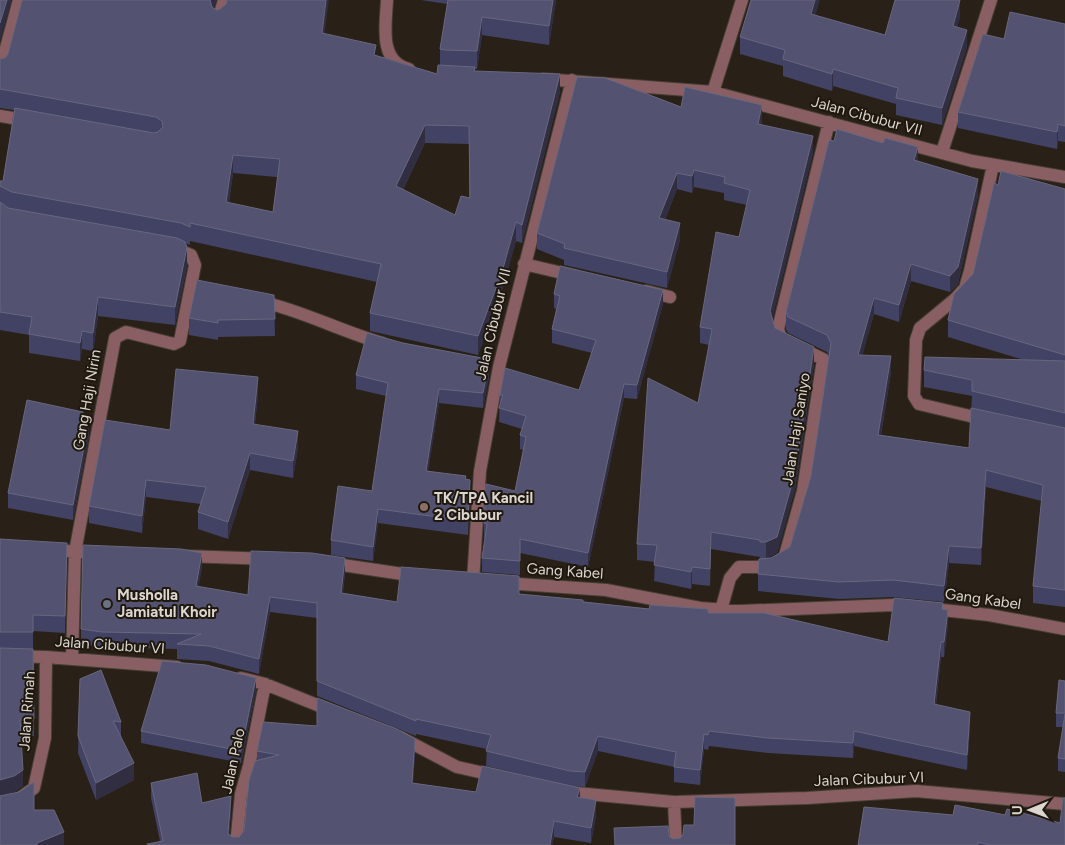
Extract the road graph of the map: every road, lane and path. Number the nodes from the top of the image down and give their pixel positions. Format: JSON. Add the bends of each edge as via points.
{"nodes":[{"id":1,"x":19,"y":0,"type":"edge"},
{"id":2,"x":224,"y":0,"type":"edge"},
{"id":3,"x":388,"y":0,"type":"edge"},
{"id":4,"x":742,"y":0,"type":"edge"},
{"id":5,"x":992,"y":0,"type":"edge"},
{"id":6,"x":218,"y":20,"type":"edge"},
{"id":7,"x":0,"y":70,"type":"edge"},
{"id":8,"x":420,"y":72,"type":"edge"},
{"id":9,"x":532,"y":78,"type":"edge"},
{"id":10,"x":572,"y":80,"type":"junction"},
{"id":11,"x":714,"y":92,"type":"junction"},
{"id":12,"x":0,"y":116,"type":"edge"},
{"id":13,"x":829,"y":122,"type":"junction"},
{"id":14,"x":39,"y":123,"type":"edge"},
{"id":15,"x":942,"y":152,"type":"junction"},
{"id":16,"x":993,"y":164,"type":"junction"},
{"id":17,"x":1065,"y":177,"type":"edge"},
{"id":18,"x":161,"y":246,"type":"edge"},
{"id":19,"x":524,"y":264,"type":"junction"},
{"id":20,"x":588,"y":279,"type":"edge"},
{"id":21,"x":189,"y":286,"type":"junction"},
{"id":22,"x":634,"y":289,"type":"edge"},
{"id":23,"x":207,"y":290,"type":"edge"},
{"id":24,"x":670,"y":297,"type":"dead end"},
{"id":25,"x":243,"y":298,"type":"edge"},
{"id":26,"x":396,"y":347,"type":"edge"},
{"id":27,"x":1001,"y":423,"type":"edge"},
{"id":28,"x":38,"y":549,"type":"edge"},
{"id":29,"x":75,"y":552,"type":"junction"},
{"id":30,"x":115,"y":553,"type":"edge"},
{"id":31,"x":174,"y":556,"type":"edge"},
{"id":32,"x":283,"y":559,"type":"edge"},
{"id":33,"x":313,"y":560,"type":"edge"},
{"id":34,"x":428,"y":577,"type":"edge"},
{"id":35,"x":477,"y":581,"type":"joint"},
{"id":36,"x":722,"y":610,"type":"junction"},
{"id":37,"x":1065,"y":629,"type":"edge"},
{"id":38,"x":0,"y":656,"type":"edge"},
{"id":39,"x":46,"y":657,"type":"junction"},
{"id":40,"x":72,"y":659,"type":"junction"},
{"id":41,"x":188,"y":668,"type":"edge"},
{"id":42,"x":232,"y":676,"type":"edge"},
{"id":43,"x":265,"y":684,"type":"junction"},
{"id":44,"x":349,"y":717,"type":"edge"},
{"id":45,"x":391,"y":734,"type":"edge"},
{"id":46,"x":513,"y":780,"type":"edge"},
{"id":47,"x":551,"y":789,"type":"edge"},
{"id":48,"x":674,"y":802,"type":"junction"},
{"id":49,"x":0,"y":804,"type":"edge"},
{"id":50,"x":1065,"y":804,"type":"edge"},
{"id":51,"x":236,"y":845,"type":"edge"},
{"id":52,"x":676,"y":845,"type":"edge"}],
"edges":[{"from":1,"to":7,"type":"street"},
{"from":2,"to":6,"type":"street"},
{"from":3,"to":8,"type":"street","via":[[386,47],[404,68]]},
{"from":4,"to":11,"type":"street"},
{"from":5,"to":15,"type":"street"},
{"from":9,"to":10,"type":"street","name":"Jalan Cibubur VII"},
{"from":10,"to":11,"type":"street","name":"Jalan Cibubur VII"},
{"from":10,"to":19,"type":"street","name":"Jalan Cibubur VII"},
{"from":11,"to":13,"type":"street","name":"Jalan Cibubur VII"},
{"from":12,"to":14,"type":"street"},
{"from":13,"to":15,"type":"street","name":"Jalan Cibubur VII"},
{"from":13,"to":36,"type":"street","name":"Jalan Haji Saniyo","via":[[778,329],[781,339],[823,359],[803,491],[784,559],[768,567],[739,567],[730,578]]},
{"from":15,"to":16,"type":"street","name":"Jalan Cibubur VII"},
{"from":16,"to":17,"type":"street","name":"Jalan Cibubur VII"},
{"from":16,"to":27,"type":"street","via":[[964,288],[920,328],[916,340],[914,396],[919,404]]},
{"from":18,"to":21,"type":"street","name":"Gang Haji Nirin","via":[[192,255],[195,265]]},
{"from":19,"to":20,"type":"street"},
{"from":19,"to":35,"type":"street","name":"Jalan Cibubur VII","via":[[495,366],[480,471]]},
{"from":21,"to":23,"type":"street"},
{"from":21,"to":29,"type":"street","name":"Gang Haji Nirin","via":[[177,344],[126,332],[115,338]]},
{"from":22,"to":24,"type":"street"},
{"from":25,"to":26,"type":"street","via":[[279,305],[352,335]]},
{"from":28,"to":29,"type":"street"},
{"from":29,"to":30,"type":"street"},
{"from":29,"to":40,"type":"street"},
{"from":31,"to":32,"type":"street"},
{"from":33,"to":34,"type":"street"},
{"from":35,"to":36,"type":"street","name":"Gang Kabel","via":[[606,590]]},
{"from":36,"to":37,"type":"street","name":"Gang Kabel","via":[[893,605],[989,615]]},
{"from":38,"to":39,"type":"street","name":"Jalan Cibubur VI"},
{"from":39,"to":40,"type":"street","name":"Jalan Cibubur VI"},
{"from":39,"to":49,"type":"street","name":"Jalan Rimah","via":[[45,738],[34,788],[17,800]]},
{"from":40,"to":41,"type":"street","name":"Jalan Cibubur VI"},
{"from":42,"to":43,"type":"street"},
{"from":43,"to":44,"type":"street"},
{"from":43,"to":51,"type":"street","name":"Jalan Palo","via":[[241,794]]},
{"from":45,"to":46,"type":"street","via":[[457,767]]},
{"from":47,"to":48,"type":"street","name":"Jalan Cibubur VI","via":[[569,794]]},
{"from":48,"to":50,"type":"street","name":"Jalan Cibubur VI","via":[[916,791]]},
{"from":48,"to":52,"type":"street"}]}
